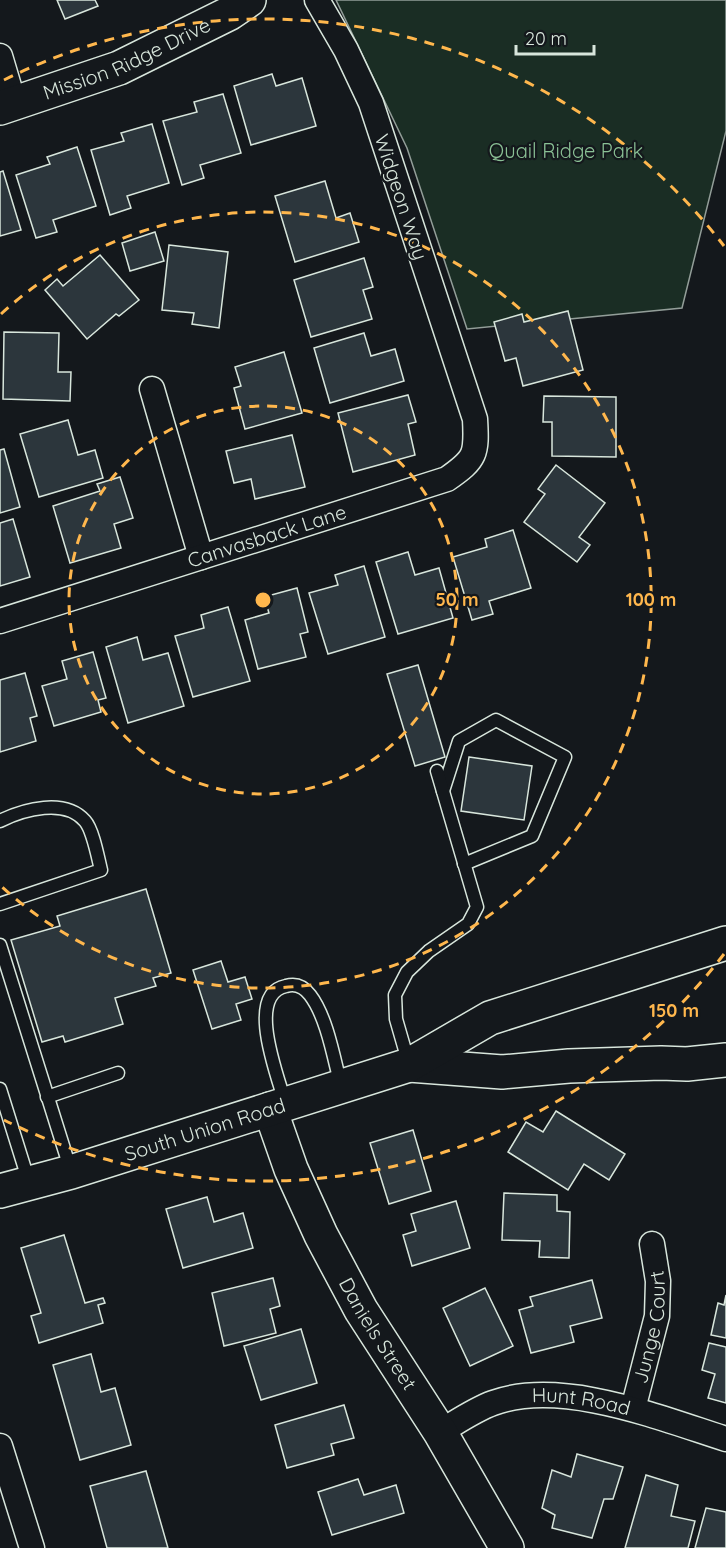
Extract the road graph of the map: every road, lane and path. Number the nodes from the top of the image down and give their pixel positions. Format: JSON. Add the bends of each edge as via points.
{"nodes":[{"id":1,"x":249,"y":0,"type":"edge"},
{"id":2,"x":317,"y":0,"type":"edge"},
{"id":3,"x":0,"y":56,"type":"edge"},
{"id":4,"x":7,"y":106,"type":"edge"},
{"id":5,"x":152,"y":389,"type":"dead end"},
{"id":6,"x":469,"y":401,"type":"joint"},
{"id":7,"x":201,"y":557,"type":"junction"},
{"id":8,"x":0,"y":621,"type":"edge"},
{"id":9,"x":437,"y":771,"type":"dead end"},
{"id":10,"x":443,"y":791,"type":"junction"},
{"id":11,"x":0,"y":821,"type":"edge"},
{"id":12,"x":464,"y":864,"type":"junction"},
{"id":13,"x":0,"y":904,"type":"edge"},
{"id":14,"x":726,"y":944,"type":"edge"},
{"id":15,"x":0,"y":945,"type":"edge"},
{"id":16,"x":726,"y":1060,"type":"edge"},
{"id":17,"x":409,"y":1065,"type":"junction"},
{"id":18,"x":118,"y":1073,"type":"dead end"},
{"id":19,"x":342,"y":1087,"type":"junction"},
{"id":20,"x":0,"y":1089,"type":"edge"},
{"id":21,"x":47,"y":1097,"type":"junction"},
{"id":22,"x":278,"y":1107,"type":"junction"},
{"id":23,"x":71,"y":1172,"type":"junction"},
{"id":24,"x":15,"y":1187,"type":"edge"},
{"id":25,"x":652,"y":1244,"type":"dead end"},
{"id":26,"x":633,"y":1409,"type":"junction"},
{"id":27,"x":440,"y":1432,"type":"junction"},
{"id":28,"x":726,"y":1439,"type":"edge"},
{"id":29,"x":0,"y":1446,"type":"edge"},
{"id":30,"x":32,"y":1548,"type":"edge"},
{"id":31,"x":507,"y":1548,"type":"edge"}],
"edges":[{"from":1,"to":4,"type":"street","name":"Mission Ridge Drive","via":[[119,68]]},
{"from":2,"to":6,"type":"street","name":"Widgeon Way","via":[[370,103]]},
{"from":3,"to":4,"type":"street"},
{"from":5,"to":7,"type":"street"},
{"from":6,"to":7,"type":"street","name":"Canvasback Lane","via":[[477,447],[467,466],[447,479]]},
{"from":7,"to":8,"type":"street","name":"Canvasback Lane"},
{"from":9,"to":10,"type":"lane"},
{"from":10,"to":12,"type":"lane"},
{"from":10,"to":12,"type":"lane","via":[[459,741],[496,720],[565,758],[532,836]]},
{"from":11,"to":13,"type":"lane","via":[[36,808],[75,812],[87,822],[101,870]]},
{"from":12,"to":17,"type":"lane","via":[[477,907],[468,924],[407,972],[395,994],[396,1019]]},
{"from":14,"to":17,"type":"street","name":"South Union Road","via":[[490,1018]]},
{"from":15,"to":21,"type":"lane"},
{"from":16,"to":17,"type":"street","name":"South Union Road","via":[[502,1072]]},
{"from":17,"to":19,"type":"street","name":"South Union Road"},
{"from":18,"to":21,"type":"lane"},
{"from":19,"to":22,"type":"street","name":"South Union Road"},
{"from":19,"to":22,"type":"lane","via":[[316,1005],[305,989],[284,986],[270,998],[265,1017]]},
{"from":20,"to":24,"type":"lane"},
{"from":21,"to":23,"type":"lane"},
{"from":22,"to":23,"type":"street","name":"South Union Road"},
{"from":22,"to":27,"type":"street","name":"Daniels Street","via":[[291,1169],[321,1235],[361,1310]]},
{"from":23,"to":24,"type":"street","name":"South Union Road"},
{"from":25,"to":26,"type":"street","name":"Junge Court","via":[[658,1281],[657,1316]]},
{"from":26,"to":27,"type":"street","name":"Hunt Road","via":[[561,1395],[519,1397],[476,1410]]},
{"from":26,"to":28,"type":"street","name":"Hunt Road"},
{"from":27,"to":31,"type":"street","name":"Daniels Street"},
{"from":29,"to":30,"type":"street"}]}
